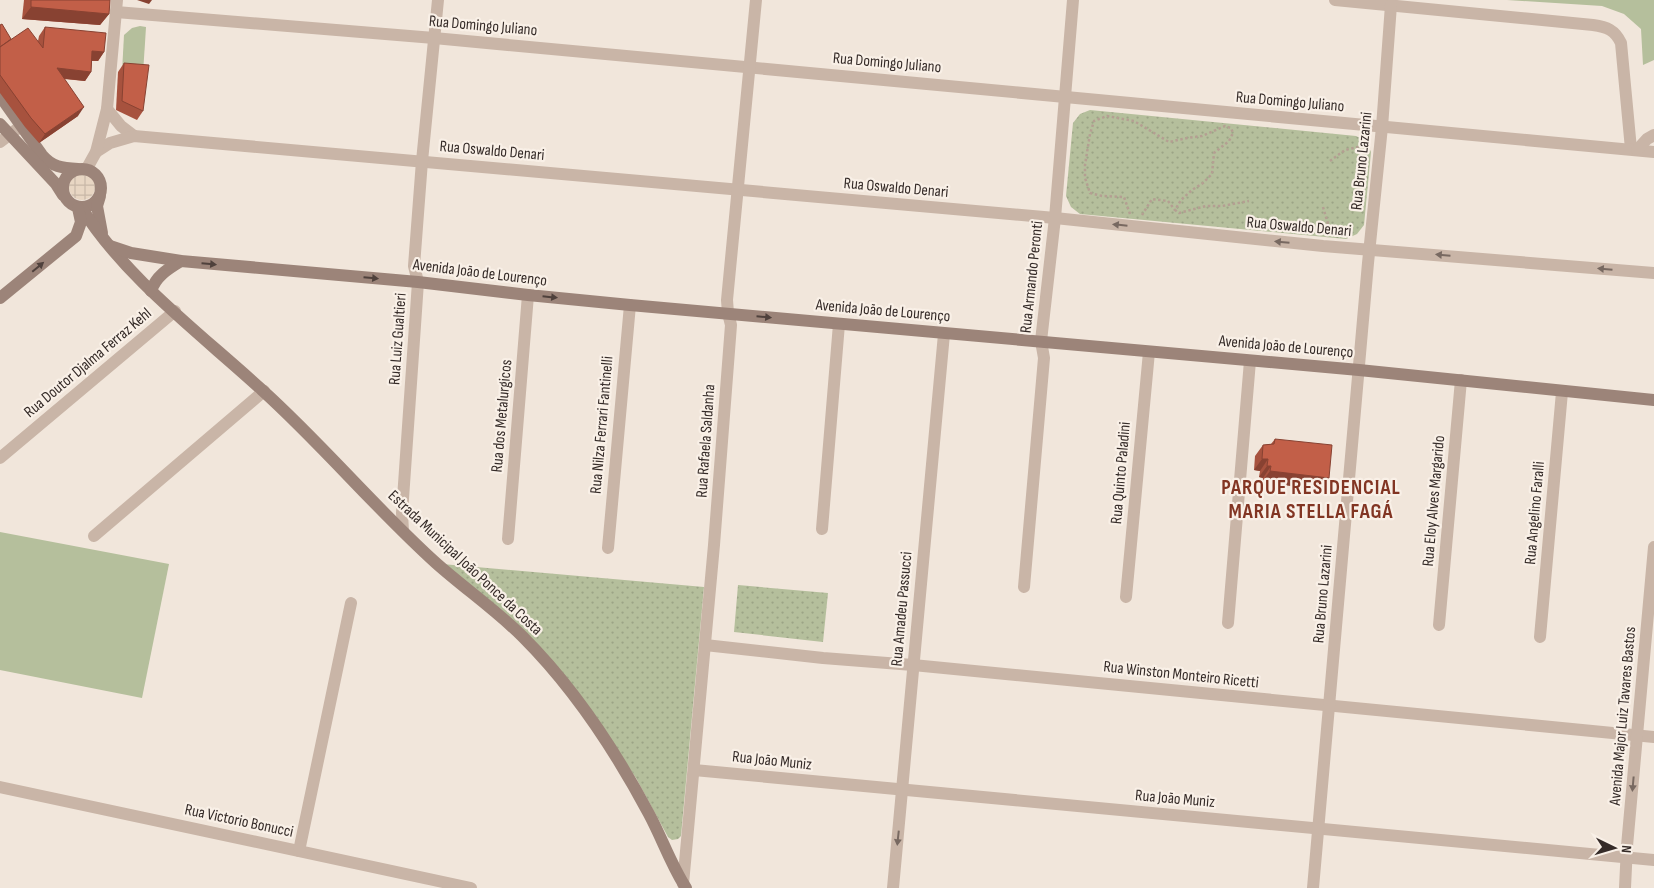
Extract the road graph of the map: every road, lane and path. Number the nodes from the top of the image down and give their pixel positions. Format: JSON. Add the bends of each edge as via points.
{"nodes":[{"id":1,"x":438,"y":0,"type":"edge"},
{"id":2,"x":756,"y":0,"type":"edge"},
{"id":3,"x":1073,"y":0,"type":"edge"},
{"id":4,"x":1335,"y":0,"type":"edge"},
{"id":5,"x":1391,"y":5,"type":"junction"},
{"id":6,"x":116,"y":6,"type":"edge"},
{"id":7,"x":434,"y":38,"type":"junction"},
{"id":8,"x":749,"y":67,"type":"junction"},
{"id":9,"x":0,"y":96,"type":"edge"},
{"id":10,"x":1065,"y":96,"type":"junction"},
{"id":11,"x":107,"y":109,"type":"junction"},
{"id":12,"x":0,"y":124,"type":"edge"},
{"id":13,"x":21,"y":126,"type":"junction"},
{"id":14,"x":1382,"y":127,"type":"junction"},
{"id":15,"x":1654,"y":135,"type":"edge"},
{"id":16,"x":134,"y":136,"type":"junction"},
{"id":17,"x":5,"y":138,"type":"edge"},
{"id":18,"x":1367,"y":144,"type":"dead end"},
{"id":19,"x":1634,"y":150,"type":"junction"},
{"id":20,"x":96,"y":152,"type":"junction"},
{"id":21,"x":1654,"y":152,"type":"edge"},
{"id":22,"x":422,"y":161,"type":"junction"},
{"id":23,"x":1330,"y":161,"type":"dead end"},
{"id":24,"x":82,"y":170,"type":"junction"},
{"id":25,"x":737,"y":190,"type":"junction"},
{"id":26,"x":63,"y":196,"type":"junction"},
{"id":27,"x":100,"y":196,"type":"junction"},
{"id":28,"x":1249,"y":200,"type":"dead end"},
{"id":29,"x":79,"y":207,"type":"junction"},
{"id":30,"x":1323,"y":207,"type":"dead end"},
{"id":31,"x":1175,"y":210,"type":"junction"},
{"id":32,"x":1055,"y":218,"type":"junction"},
{"id":33,"x":1131,"y":218,"type":"dead end"},
{"id":34,"x":1140,"y":219,"type":"dead end"},
{"id":35,"x":1332,"y":237,"type":"dead end"},
{"id":36,"x":107,"y":243,"type":"junction"},
{"id":37,"x":1369,"y":249,"type":"junction"},
{"id":38,"x":182,"y":262,"type":"junction"},
{"id":39,"x":1654,"y":273,"type":"edge"},
{"id":40,"x":418,"y":282,"type":"junction"},
{"id":41,"x":150,"y":291,"type":"junction"},
{"id":42,"x":528,"y":295,"type":"junction"},
{"id":43,"x":0,"y":298,"type":"edge"},
{"id":44,"x":630,"y":305,"type":"junction"},
{"id":45,"x":175,"y":312,"type":"junction"},
{"id":46,"x":728,"y":313,"type":"junction"},
{"id":47,"x":839,"y":324,"type":"junction"},
{"id":48,"x":944,"y":334,"type":"junction"},
{"id":49,"x":1041,"y":341,"type":"junction"},
{"id":50,"x":1148,"y":352,"type":"junction"},
{"id":51,"x":1250,"y":361,"type":"junction"},
{"id":52,"x":1359,"y":370,"type":"junction"},
{"id":53,"x":1461,"y":380,"type":"junction"},
{"id":54,"x":264,"y":391,"type":"junction"},
{"id":55,"x":1562,"y":392,"type":"junction"},
{"id":56,"x":1654,"y":400,"type":"edge"},
{"id":57,"x":0,"y":458,"type":"edge"},
{"id":58,"x":822,"y":529,"type":"dead end"},
{"id":59,"x":403,"y":531,"type":"junction"},
{"id":60,"x":94,"y":536,"type":"dead end"},
{"id":61,"x":508,"y":539,"type":"dead end"},
{"id":62,"x":1654,"y":547,"type":"edge"},
{"id":63,"x":608,"y":548,"type":"dead end"},
{"id":64,"x":1024,"y":587,"type":"dead end"},
{"id":65,"x":1126,"y":597,"type":"dead end"},
{"id":66,"x":351,"y":603,"type":"dead end"},
{"id":67,"x":1228,"y":623,"type":"dead end"},
{"id":68,"x":1439,"y":625,"type":"dead end"},
{"id":69,"x":1540,"y":637,"type":"dead end"},
{"id":70,"x":705,"y":645,"type":"junction"},
{"id":71,"x":913,"y":665,"type":"junction"},
{"id":72,"x":1329,"y":706,"type":"junction"},
{"id":73,"x":1638,"y":736,"type":"junction"},
{"id":74,"x":1654,"y":737,"type":"edge"},
{"id":75,"x":694,"y":770,"type":"junction"},
{"id":76,"x":0,"y":787,"type":"edge"},
{"id":77,"x":903,"y":790,"type":"junction"},
{"id":78,"x":1318,"y":828,"type":"junction"},
{"id":79,"x":299,"y":850,"type":"junction"},
{"id":80,"x":1626,"y":858,"type":"junction"},
{"id":81,"x":1654,"y":860,"type":"edge"},
{"id":82,"x":684,"y":886,"type":"edge"},
{"id":83,"x":471,"y":888,"type":"edge"},
{"id":84,"x":893,"y":888,"type":"edge"},
{"id":85,"x":1313,"y":888,"type":"edge"},
{"id":86,"x":1625,"y":888,"type":"edge"}],
"edges":[{"from":1,"to":7,"type":"street","name":"Rua Luiz Gualtieri"},
{"from":2,"to":8,"type":"street","name":"Rua Rafaela Saldanha"},
{"from":3,"to":10,"type":"street","name":"Rua Armando Peronti"},
{"from":4,"to":5,"type":"street"},
{"from":5,"to":14,"type":"street","name":"Rua Bruno Lazarini"},
{"from":5,"to":19,"type":"street","via":[[1609,28],[1621,43]]},
{"from":6,"to":7,"type":"street","name":"Rua Domingo Juliano"},
{"from":6,"to":11,"type":"street"},
{"from":7,"to":8,"type":"street","name":"Rua Domingo Juliano"},
{"from":7,"to":22,"type":"street","name":"Rua Luiz Gualtieri"},
{"from":8,"to":10,"type":"street","name":"Rua Domingo Juliano"},
{"from":8,"to":25,"type":"street","name":"Rua Rafaela Saldanha"},
{"from":9,"to":13,"type":"street"},
{"from":10,"to":14,"type":"street","name":"Rua Domingo Juliano"},
{"from":10,"to":32,"type":"street","name":"Rua Armando Peronti"},
{"from":11,"to":16,"type":"street"},
{"from":11,"to":20,"type":"street"},
{"from":12,"to":17,"type":"street"},
{"from":13,"to":17,"type":"street"},
{"from":13,"to":24,"type":"street","via":[[48,162]]},
{"from":14,"to":19,"type":"street","name":"Rua Domingo Juliano"},
{"from":14,"to":37,"type":"street","name":"Rua Bruno Lazarini"},
{"from":15,"to":19,"type":"street"},
{"from":16,"to":20,"type":"street","name":"Rua Oswaldo Denari","via":[[110,143]]},
{"from":16,"to":22,"type":"street","name":"Rua Oswaldo Denari"},
{"from":17,"to":26,"type":"street","via":[[56,184]]},
{"from":18,"to":23,"type":"path","via":[[1345,150]]},
{"from":19,"to":21,"type":"street","name":"Rua Domingo Juliano"},
{"from":20,"to":24,"type":"street"},
{"from":22,"to":25,"type":"street","name":"Rua Oswaldo Denari"},
{"from":22,"to":40,"type":"street","name":"Rua Luiz Gualtieri","via":[[414,266]]},
{"from":24,"to":26,"type":"street","via":[[70,173],[66,178]]},
{"from":24,"to":27,"type":"street","via":[[90,170],[97,176]]},
{"from":25,"to":32,"type":"street","name":"Rua Oswaldo Denari"},
{"from":25,"to":46,"type":"street","name":"Rua Rafaela Saldanha"},
{"from":26,"to":29,"type":"street"},
{"from":27,"to":29,"type":"street","via":[[90,205]]},
{"from":27,"to":36,"type":"street","via":[[97,206]]},
{"from":28,"to":31,"type":"path","via":[[1179,213]]},
{"from":29,"to":36,"type":"street"},
{"from":43,"to":29,"type":"street","one_way":true,"via":[[76,236],[81,222]]},
{"from":30,"to":35,"type":"path"},
{"from":31,"to":33,"type":"path","via":[[1181,200],[1212,174],[1214,153],[1229,141],[1233,134],[1231,128],[1225,126],[1202,136],[1170,142],[1134,121],[1107,116],[1094,121],[1085,178],[1090,193],[1124,197]]},
{"from":31,"to":34,"type":"path","via":[[1168,201],[1152,199]]},
{"from":37,"to":32,"type":"street","name":"Rua Oswaldo Denari","one_way":true},
{"from":32,"to":49,"type":"street","name":"Rua Armando Peronti"},
{"from":36,"to":38,"type":"street","name":"Avenida João de Lourenço","via":[[131,253]]},
{"from":36,"to":41,"type":"street","name":"Estrada Municipal João Ponce da Costa"},
{"from":39,"to":37,"type":"street","name":"Rua Oswaldo Denari","one_way":true},
{"from":37,"to":52,"type":"street","name":"Rua Bruno Lazarini"},
{"from":38,"to":40,"type":"street","name":"Avenida João de Lourenço","one_way":true},
{"from":38,"to":41,"type":"street","via":[[166,270]]},
{"from":40,"to":42,"type":"street","name":"Avenida João de Lourenço"},
{"from":40,"to":59,"type":"street","name":"Rua Luiz Gualtieri"},
{"from":41,"to":45,"type":"street","name":"Estrada Municipal João Ponce da Costa"},
{"from":42,"to":44,"type":"street","name":"Avenida João de Lourenço","one_way":true},
{"from":42,"to":61,"type":"street","name":"Rua dos Metalurgicos"},
{"from":44,"to":46,"type":"street","name":"Avenida João de Lourenço"},
{"from":44,"to":63,"type":"street","name":"Rua Nilza Ferrari Fantinelli"},
{"from":45,"to":54,"type":"street","name":"Estrada Municipal João Ponce da Costa"},
{"from":45,"to":57,"type":"street","name":"Rua Doutor Djalma Ferraz Kehl"},
{"from":46,"to":47,"type":"street","name":"Avenida João de Lourenço","one_way":true},
{"from":46,"to":70,"type":"street","name":"Rua Rafaela Saldanha","via":[[731,325]]},
{"from":47,"to":48,"type":"street","name":"Avenida João de Lourenço"},
{"from":47,"to":58,"type":"street"},
{"from":48,"to":49,"type":"street","name":"Avenida João de Lourenço"},
{"from":48,"to":71,"type":"street","name":"Rua Amadeu Passucci"},
{"from":49,"to":50,"type":"street","name":"Avenida João de Lourenço"},
{"from":49,"to":64,"type":"street","name":"Rua Armando Peronti","via":[[1044,358]]},
{"from":50,"to":51,"type":"street","name":"Avenida João de Lourenço"},
{"from":50,"to":65,"type":"street","name":"Rua Quinto Paladini"},
{"from":51,"to":52,"type":"street","name":"Avenida João de Lourenço"},
{"from":51,"to":67,"type":"street"},
{"from":52,"to":53,"type":"street","name":"Avenida João de Lourenço"},
{"from":52,"to":72,"type":"street","name":"Rua Bruno Lazarini"},
{"from":53,"to":55,"type":"street","name":"Avenida João de Lourenço"},
{"from":53,"to":68,"type":"street","name":"Rua Eloy Alves Margarido"},
{"from":54,"to":59,"type":"street","name":"Estrada Municipal João Ponce da Costa"},
{"from":54,"to":60,"type":"street"},
{"from":55,"to":56,"type":"street","name":"Avenida João de Lourenço"},
{"from":55,"to":69,"type":"street","name":"Rua Angelino Faralli"},
{"from":59,"to":82,"type":"street","name":"Estrada Municipal João Ponce da Costa","via":[[523,637],[580,704],[649,814]]},
{"from":62,"to":73,"type":"street","name":"Avenida Major Luiz Tavares Bastos"},
{"from":66,"to":79,"type":"street"},
{"from":70,"to":71,"type":"street","name":"Rua Winston Monteiro Ricetti"},
{"from":70,"to":75,"type":"street","name":"Rua Rafaela Saldanha"},
{"from":71,"to":72,"type":"street","name":"Rua Winston Monteiro Ricetti"},
{"from":71,"to":77,"type":"street","name":"Rua Amadeu Passucci"},
{"from":72,"to":73,"type":"street","name":"Rua Winston Monteiro Ricetti"},
{"from":72,"to":78,"type":"street","name":"Rua Bruno Lazarini"},
{"from":73,"to":74,"type":"street","name":"Rua Winston Monteiro Ricetti"},
{"from":73,"to":80,"type":"street","name":"Avenida Major Luiz Tavares Bastos","one_way":true},
{"from":75,"to":77,"type":"street","name":"Rua João Muniz"},
{"from":75,"to":82,"type":"street","name":"Rua Rafaela Saldanha"},
{"from":76,"to":79,"type":"street","name":"Rua Victorio Bonucci"},
{"from":77,"to":78,"type":"street","name":"Rua João Muniz"},
{"from":77,"to":84,"type":"street","name":"Rua Amadeu Passucci","one_way":true},
{"from":78,"to":80,"type":"street","name":"Rua João Muniz"},
{"from":78,"to":85,"type":"street","name":"Rua Bruno Lazarini"},
{"from":79,"to":83,"type":"street","name":"Rua Victorio Bonucci"},
{"from":80,"to":81,"type":"street","name":"Rua João Muniz"},
{"from":80,"to":86,"type":"street","name":"Avenida Major Luiz Tavares Bastos"}]}
